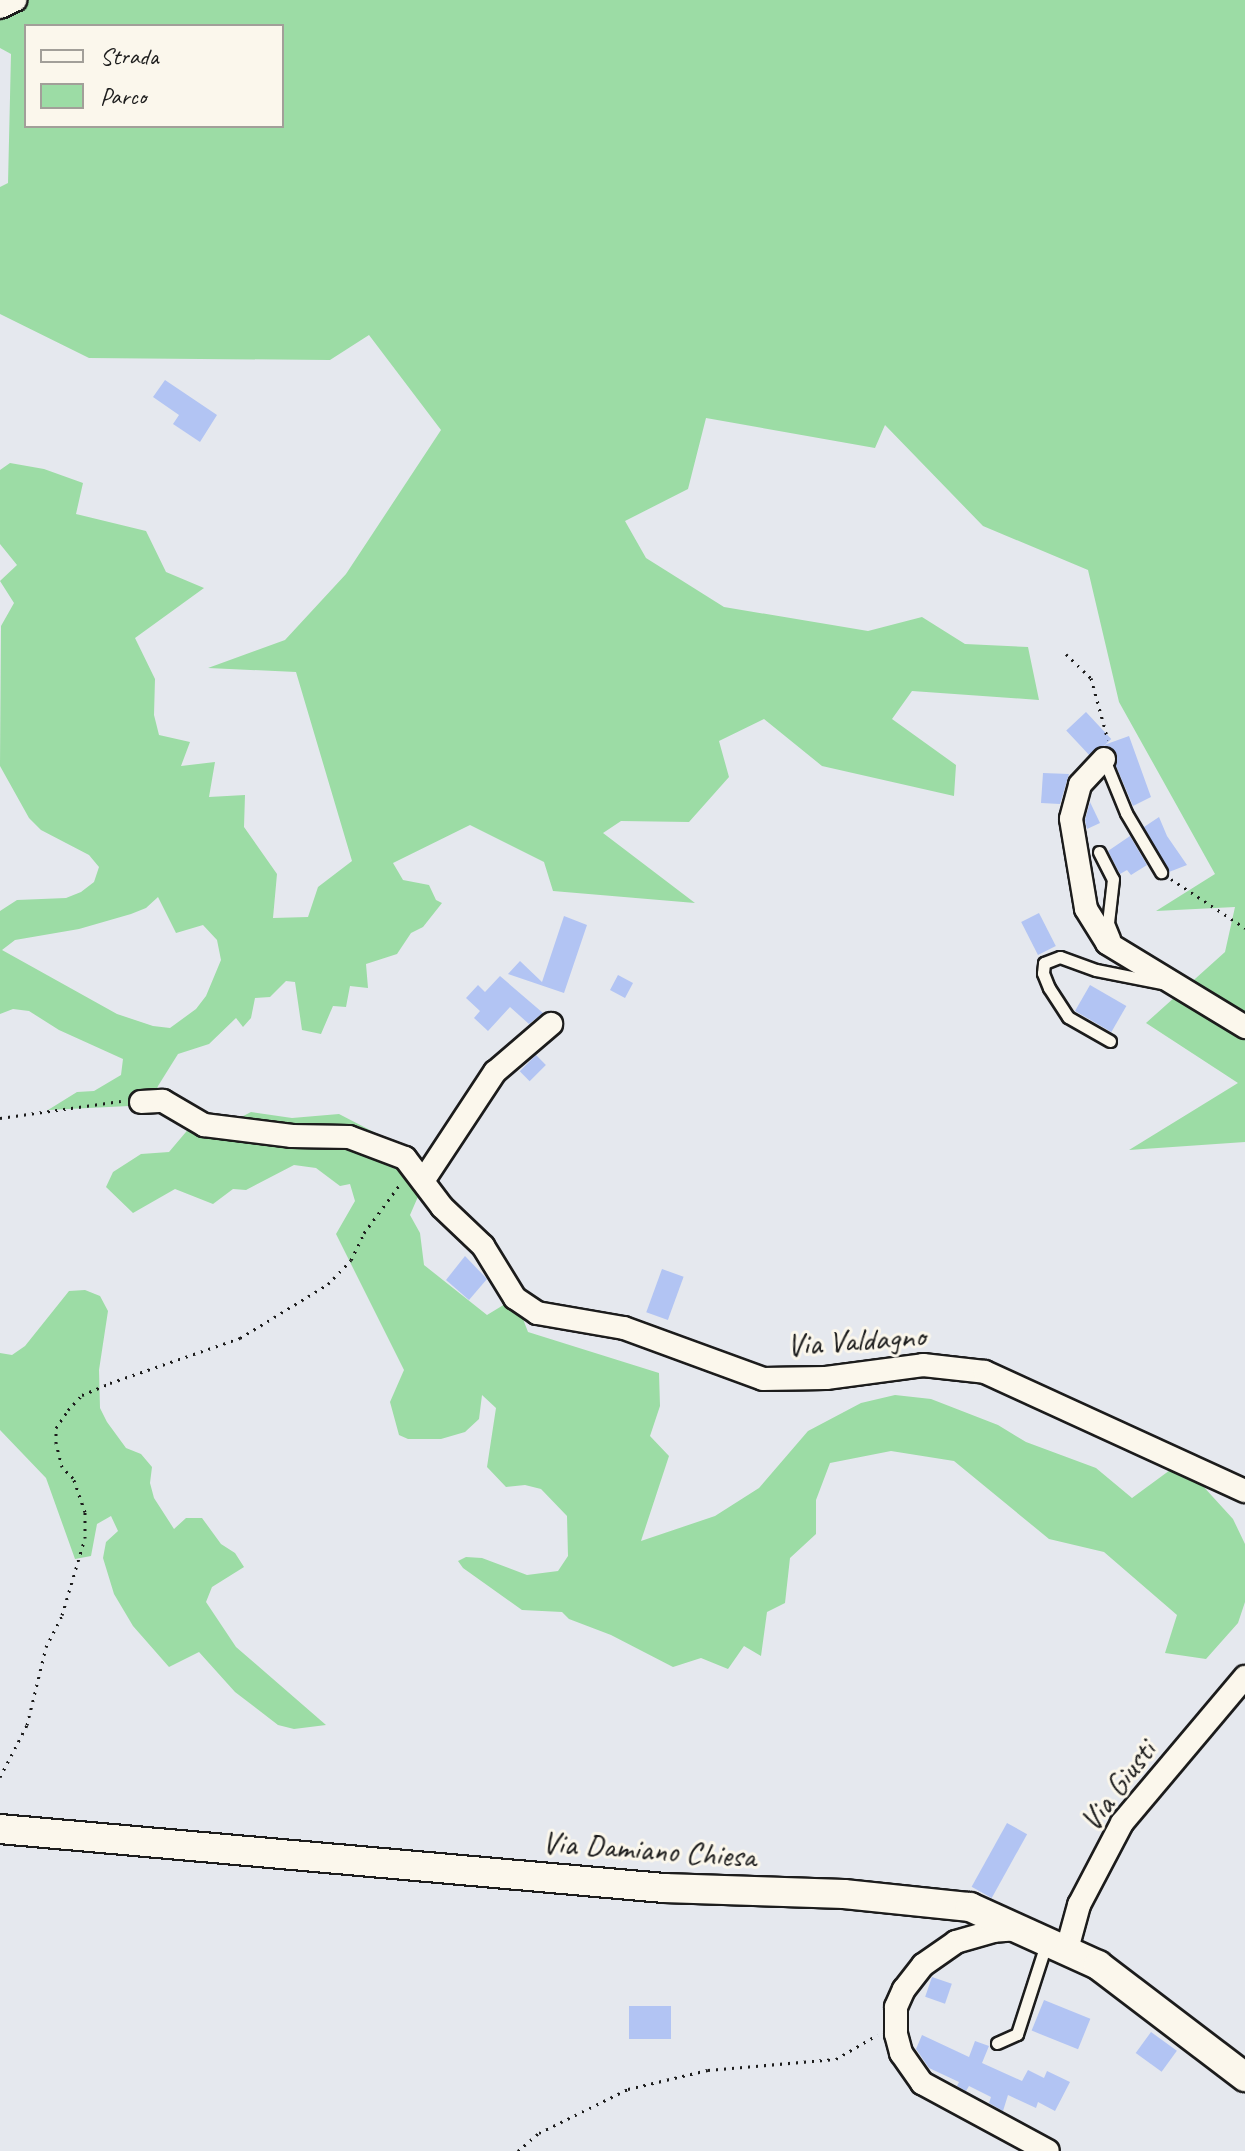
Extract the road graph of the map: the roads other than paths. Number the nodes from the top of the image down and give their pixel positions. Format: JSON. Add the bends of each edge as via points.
{"nodes":[{"id":1,"x":15,"y":0,"type":"edge"},
{"id":2,"x":0,"y":7,"type":"edge"},
{"id":3,"x":1104,"y":759,"type":"joint"},
{"id":4,"x":1099,"y":852,"type":"dead end"},
{"id":5,"x":1161,"y":872,"type":"road end"},
{"id":6,"x":1118,"y":950,"type":"junction"},
{"id":7,"x":1177,"y":986,"type":"junction"},
{"id":8,"x":551,"y":1024,"type":"dead end"},
{"id":9,"x":1245,"y":1027,"type":"edge"},
{"id":10,"x":1110,"y":1041,"type":"dead end"},
{"id":11,"x":141,"y":1102,"type":"road end"},
{"id":12,"x":423,"y":1181,"type":"junction"},
{"id":13,"x":1245,"y":1491,"type":"edge"},
{"id":14,"x":1245,"y":1677,"type":"edge"},
{"id":15,"x":0,"y":1829,"type":"edge"},
{"id":16,"x":1021,"y":1929,"type":"junction"},
{"id":17,"x":1057,"y":1944,"type":"junction"},
{"id":18,"x":997,"y":2043,"type":"dead end"},
{"id":19,"x":1245,"y":2077,"type":"edge"},
{"id":20,"x":1048,"y":2151,"type":"edge"}],
"edges":[{"from":1,"to":2,"type":"street"},
{"from":3,"to":5,"type":"lane","via":[[1126,813]]},
{"from":3,"to":6,"type":"street","via":[[1080,785],[1071,819],[1086,909],[1107,943]]},
{"from":4,"to":6,"type":"lane","via":[[1113,879],[1108,923]]},
{"from":6,"to":7,"type":"street"},
{"from":7,"to":9,"type":"street"},
{"from":7,"to":10,"type":"lane","via":[[1050,958],[1043,973],[1061,1009]]},
{"from":8,"to":12,"type":"street","via":[[495,1072]]},
{"from":11,"to":12,"type":"street","name":"Via Valdagno","via":[[163,1101],[204,1125],[349,1137],[405,1158]]},
{"from":12,"to":13,"type":"street","name":"Via Valdagno","via":[[483,1246],[515,1298],[537,1313],[624,1328],[763,1379],[826,1378],[923,1365],[985,1372]]},
{"from":14,"to":17,"type":"street","name":"Via Giusti","via":[[1122,1823]]},
{"from":15,"to":16,"type":"street","name":"Via Damiano Chiesa","via":[[664,1888],[844,1894],[970,1907]]},
{"from":16,"to":17,"type":"street","name":"Via Damiano Chiesa"},
{"from":16,"to":20,"type":"street","via":[[956,1942],[923,1965],[904,1989],[896,2015],[901,2053],[922,2083]]},
{"from":17,"to":18,"type":"lane","via":[[1017,2034]]},
{"from":17,"to":19,"type":"street","name":"Via Damiano Chiesa","via":[[1098,1965]]}]}
